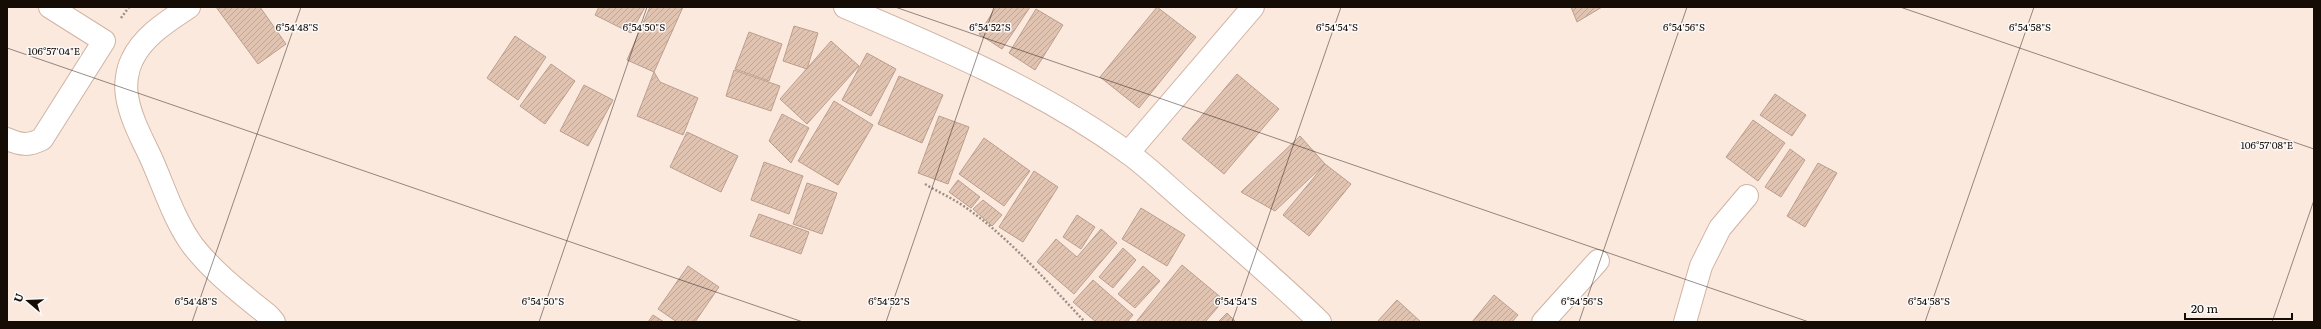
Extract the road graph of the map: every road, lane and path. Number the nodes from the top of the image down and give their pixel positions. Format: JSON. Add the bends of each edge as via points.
{"nodes":[{"id":1,"x":50,"y":7,"type":"edge"},
{"id":2,"x":189,"y":7,"type":"edge"},
{"id":3,"x":845,"y":7,"type":"edge"},
{"id":4,"x":1253,"y":7,"type":"edge"},
{"id":5,"x":7,"y":139,"type":"edge"},
{"id":6,"x":1128,"y":152,"type":"junction"},
{"id":7,"x":925,"y":184,"type":"dead end"},
{"id":8,"x":1747,"y":196,"type":"dead end"},
{"id":9,"x":1598,"y":262,"type":"dead end"},
{"id":10,"x":274,"y":322,"type":"edge"},
{"id":11,"x":1085,"y":322,"type":"edge"},
{"id":12,"x":1320,"y":322,"type":"edge"},
{"id":13,"x":1543,"y":322,"type":"edge"},
{"id":14,"x":1685,"y":322,"type":"edge"}],
"edges":[{"from":1,"to":5,"type":"street","via":[[104,41],[42,139],[33,144],[22,145]]},
{"from":2,"to":10,"type":"street","via":[[165,23],[142,44],[132,60],[127,78],[127,96],[135,121],[177,219],[193,245],[220,276]]},
{"from":3,"to":6,"type":"street","via":[[1007,80]]},
{"from":4,"to":6,"type":"street"},
{"from":6,"to":12,"type":"street"},
{"from":7,"to":11,"type":"path","via":[[965,207],[996,232]]},
{"from":8,"to":14,"type":"street","via":[[1720,228],[1701,266]]},
{"from":9,"to":13,"type":"street"}]}
